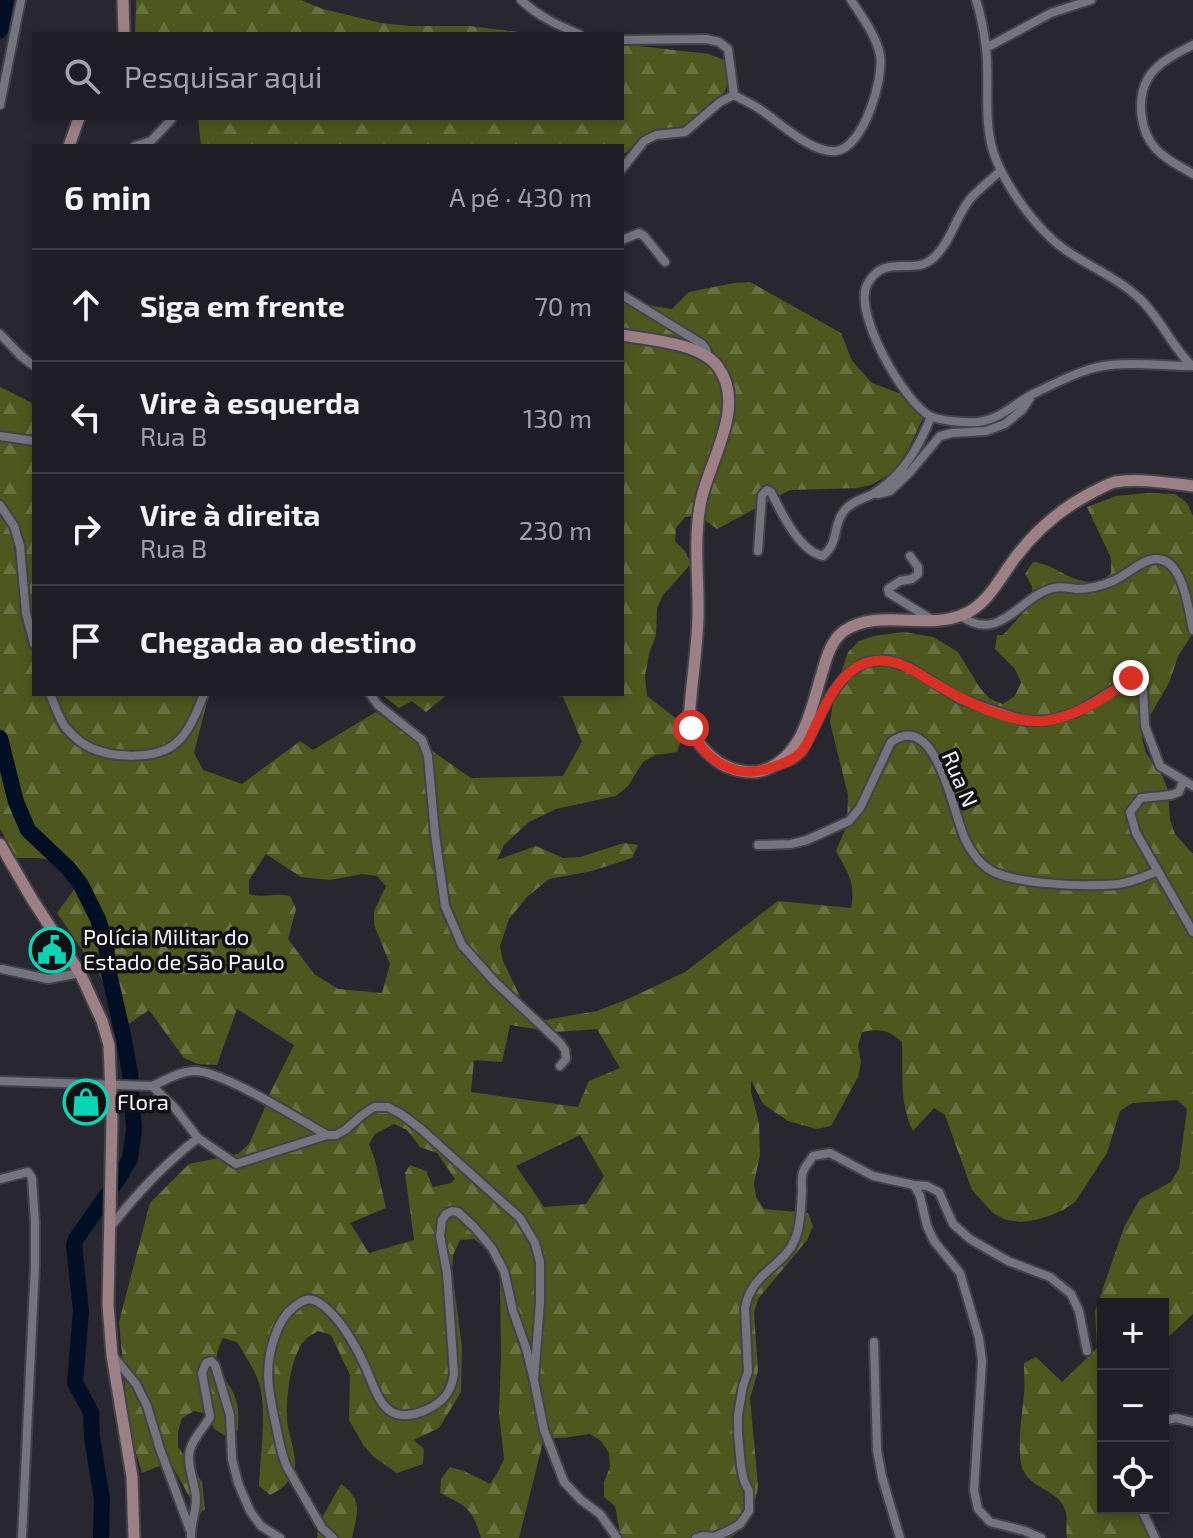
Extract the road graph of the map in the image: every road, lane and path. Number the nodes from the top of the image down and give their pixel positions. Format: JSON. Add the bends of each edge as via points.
{"nodes":[{"id":1,"x":21,"y":0,"type":"edge"},
{"id":2,"x":123,"y":0,"type":"edge"},
{"id":3,"x":521,"y":0,"type":"edge"},
{"id":4,"x":851,"y":0,"type":"edge"},
{"id":5,"x":976,"y":0,"type":"edge"},
{"id":6,"x":1091,"y":0,"type":"edge"},
{"id":7,"x":124,"y":32,"type":"edge"},
{"id":8,"x":574,"y":32,"type":"edge"},
{"id":9,"x":624,"y":40,"type":"edge"},
{"id":10,"x":1193,"y":45,"type":"edge"},
{"id":11,"x":986,"y":48,"type":"junction"},
{"id":12,"x":734,"y":95,"type":"junction"},
{"id":13,"x":0,"y":105,"type":"edge"},
{"id":14,"x":78,"y":120,"type":"edge"},
{"id":15,"x":171,"y":120,"type":"edge"},
{"id":16,"x":70,"y":144,"type":"edge"},
{"id":17,"x":141,"y":144,"type":"edge"},
{"id":18,"x":624,"y":166,"type":"edge"},
{"id":19,"x":1001,"y":170,"type":"junction"},
{"id":20,"x":1193,"y":174,"type":"edge"},
{"id":21,"x":624,"y":239,"type":"edge"},
{"id":22,"x":665,"y":262,"type":"dead end"},
{"id":23,"x":624,"y":289,"type":"edge"},
{"id":24,"x":624,"y":296,"type":"edge"},
{"id":25,"x":641,"y":308,"type":"junction"},
{"id":26,"x":0,"y":334,"type":"edge"},
{"id":27,"x":624,"y":335,"type":"edge"},
{"id":28,"x":708,"y":356,"type":"junction"},
{"id":29,"x":32,"y":364,"type":"edge"},
{"id":30,"x":1192,"y":366,"type":"edge"},
{"id":31,"x":1032,"y":394,"type":"junction"},
{"id":32,"x":931,"y":417,"type":"junction"},
{"id":33,"x":0,"y":436,"type":"edge"},
{"id":34,"x":32,"y":441,"type":"edge"},
{"id":35,"x":1193,"y":486,"type":"edge"},
{"id":36,"x":874,"y":494,"type":"junction"},
{"id":37,"x":0,"y":505,"type":"edge"},
{"id":38,"x":758,"y":551,"type":"dead end"},
{"id":39,"x":910,"y":556,"type":"dead end"},
{"id":40,"x":961,"y":616,"type":"junction"},
{"id":41,"x":935,"y":621,"type":"junction"},
{"id":42,"x":1193,"y":630,"type":"edge"},
{"id":43,"x":32,"y":636,"type":"edge"},
{"id":44,"x":51,"y":696,"type":"edge"},
{"id":45,"x":203,"y":696,"type":"edge"},
{"id":46,"x":371,"y":696,"type":"edge"},
{"id":47,"x":775,"y":766,"type":"junction"},
{"id":48,"x":1183,"y":781,"type":"junction"},
{"id":49,"x":1193,"y":786,"type":"edge"},
{"id":50,"x":0,"y":844,"type":"edge"},
{"id":51,"x":758,"y":845,"type":"dead end"},
{"id":52,"x":1158,"y":871,"type":"junction"},
{"id":53,"x":1193,"y":932,"type":"edge"},
{"id":54,"x":2,"y":969,"type":"dead end"},
{"id":55,"x":80,"y":973,"type":"junction"},
{"id":56,"x":560,"y":1066,"type":"dead end"},
{"id":57,"x":0,"y":1081,"type":"edge"},
{"id":58,"x":114,"y":1085,"type":"junction"},
{"id":59,"x":149,"y":1086,"type":"junction"},
{"id":60,"x":327,"y":1135,"type":"junction"},
{"id":61,"x":198,"y":1138,"type":"junction"},
{"id":62,"x":0,"y":1179,"type":"edge"},
{"id":63,"x":914,"y":1185,"type":"junction"},
{"id":64,"x":109,"y":1229,"type":"junction"},
{"id":65,"x":874,"y":1342,"type":"dead end"},
{"id":66,"x":1087,"y":1351,"type":"dead end"},
{"id":67,"x":112,"y":1355,"type":"junction"},
{"id":68,"x":534,"y":1380,"type":"junction"},
{"id":69,"x":1169,"y":1420,"type":"edge"},
{"id":70,"x":1193,"y":1422,"type":"edge"},
{"id":71,"x":1144,"y":1514,"type":"edge"},
{"id":72,"x":191,"y":1534,"type":"edge"},
{"id":73,"x":22,"y":1538,"type":"edge"},
{"id":74,"x":134,"y":1538,"type":"edge"},
{"id":75,"x":280,"y":1538,"type":"edge"},
{"id":76,"x":333,"y":1538,"type":"edge"},
{"id":77,"x":617,"y":1538,"type":"edge"},
{"id":78,"x":696,"y":1538,"type":"edge"},
{"id":79,"x":900,"y":1538,"type":"edge"},
{"id":80,"x":1041,"y":1538,"type":"edge"},
{"id":81,"x":1155,"y":1538,"type":"edge"}],
"edges":[{"from":1,"to":13,"type":"street"},
{"from":2,"to":7,"type":"main road"},
{"from":3,"to":8,"type":"street","via":[[533,12]]},
{"from":4,"to":12,"type":"street","via":[[871,32],[881,73],[862,129],[849,145],[836,151],[806,142]]},
{"from":5,"to":11,"type":"street"},
{"from":6,"to":11,"type":"street","via":[[1051,13]]},
{"from":9,"to":12,"type":"street","via":[[719,42],[728,49]]},
{"from":10,"to":20,"type":"street","via":[[1168,58],[1148,78],[1142,113],[1156,148]]},
{"from":11,"to":19,"type":"street","via":[[988,129]]},
{"from":12,"to":18,"type":"street","via":[[685,132],[644,141]]},
{"from":14,"to":16,"type":"main road"},
{"from":15,"to":17,"type":"street"},
{"from":19,"to":30,"type":"street","via":[[1041,228],[1139,298]]},
{"from":19,"to":32,"type":"street","via":[[970,199],[929,262],[879,271],[864,293],[870,325],[887,363]]},
{"from":21,"to":22,"type":"street","via":[[639,233]]},
{"from":23,"to":25,"type":"street"},
{"from":24,"to":25,"type":"street"},
{"from":25,"to":28,"type":"street","via":[[702,344]]},
{"from":26,"to":29,"type":"street"},
{"from":27,"to":28,"type":"main road"},
{"from":28,"to":47,"type":"main road","via":[[727,383],[729,407],[701,499],[689,721],[697,742],[723,765],[757,772]]},
{"from":30,"to":31,"type":"street","via":[[1111,365]]},
{"from":31,"to":32,"type":"street","via":[[979,422]]},
{"from":31,"to":36,"type":"street","via":[[1005,424],[940,436],[890,491]]},
{"from":32,"to":36,"type":"street","via":[[898,475]]},
{"from":33,"to":34,"type":"street"},
{"from":35,"to":40,"type":"main road","via":[[1112,482],[1073,503],[1032,537],[986,600]]},
{"from":36,"to":38,"type":"street","via":[[845,508],[832,548],[823,556],[796,536],[767,490],[762,495]]},
{"from":37,"to":43,"type":"street","via":[[20,546]]},
{"from":39,"to":41,"type":"street","via":[[918,574],[900,581],[889,593]]},
{"from":40,"to":41,"type":"main road"},
{"from":40,"to":42,"type":"street","via":[[993,624],[1045,590],[1093,588],[1151,559],[1175,568]]},
{"from":41,"to":47,"type":"main road","via":[[870,622],[840,633],[802,734]]},
{"from":44,"to":45,"type":"street","via":[[65,727],[79,741],[92,749],[140,756],[178,742]]},
{"from":46,"to":56,"type":"street","via":[[422,740],[428,756],[445,906],[462,945],[560,1043],[566,1059]]},
{"from":47,"to":48,"type":"street","via":[[802,752],[847,674],[866,662],[886,660],[909,667],[960,699],[1026,721],[1075,713],[1131,678],[1139,680],[1145,726],[1160,766]]},
{"from":48,"to":49,"type":"street"},
{"from":48,"to":52,"type":"street","via":[[1179,792],[1141,798],[1130,812]]},
{"from":50,"to":55,"type":"main road"},
{"from":51,"to":52,"type":"street","name":"Rua N","via":[[807,840],[849,821],[891,742],[906,735],[922,741],[935,756],[966,843],[986,867],[1004,878],[1120,884]]},
{"from":52,"to":53,"type":"street"},
{"from":54,"to":55,"type":"street","via":[[48,979]]},
{"from":55,"to":58,"type":"main road","via":[[102,1021]]},
{"from":57,"to":58,"type":"street"},
{"from":58,"to":59,"type":"street"},
{"from":58,"to":64,"type":"main road"},
{"from":59,"to":60,"type":"street","via":[[181,1073],[209,1073]]},
{"from":59,"to":61,"type":"street"},
{"from":60,"to":61,"type":"street","via":[[236,1164]]},
{"from":60,"to":68,"type":"street","via":[[345,1130],[374,1107],[388,1107],[421,1129],[520,1218],[540,1262]]},
{"from":61,"to":64,"type":"street","via":[[151,1178]]},
{"from":62,"to":73,"type":"street","via":[[28,1172],[35,1222]]},
{"from":63,"to":66,"type":"street","via":[[939,1192],[953,1224],[970,1239],[1050,1277],[1071,1294]]},
{"from":63,"to":78,"type":"street","via":[[873,1176],[830,1153],[813,1156],[803,1172],[794,1241],[751,1289],[745,1308],[748,1372],[738,1433],[749,1511],[728,1531]]},
{"from":63,"to":80,"type":"street","via":[[934,1241],[960,1273],[979,1338],[974,1490],[978,1509],[990,1522]]},
{"from":64,"to":67,"type":"main road"},
{"from":65,"to":79,"type":"street","via":[[877,1450]]},
{"from":67,"to":72,"type":"street","via":[[147,1406]]},
{"from":67,"to":74,"type":"main road","via":[[132,1477]]},
{"from":68,"to":76,"type":"street","via":[[504,1271],[492,1248],[458,1212],[446,1214],[440,1236],[454,1374],[451,1390],[441,1402],[412,1414],[387,1409],[338,1320],[324,1306],[304,1300],[288,1311],[268,1355],[274,1415],[283,1459]]},
{"from":68,"to":77,"type":"street","via":[[544,1430],[564,1482],[600,1514]]},
{"from":69,"to":70,"type":"street"},
{"from":71,"to":81,"type":"street"},
{"from":72,"to":75,"type":"street","via":[[196,1495],[190,1449],[210,1417],[202,1373],[211,1361],[230,1415],[238,1483],[261,1526]]}]}
